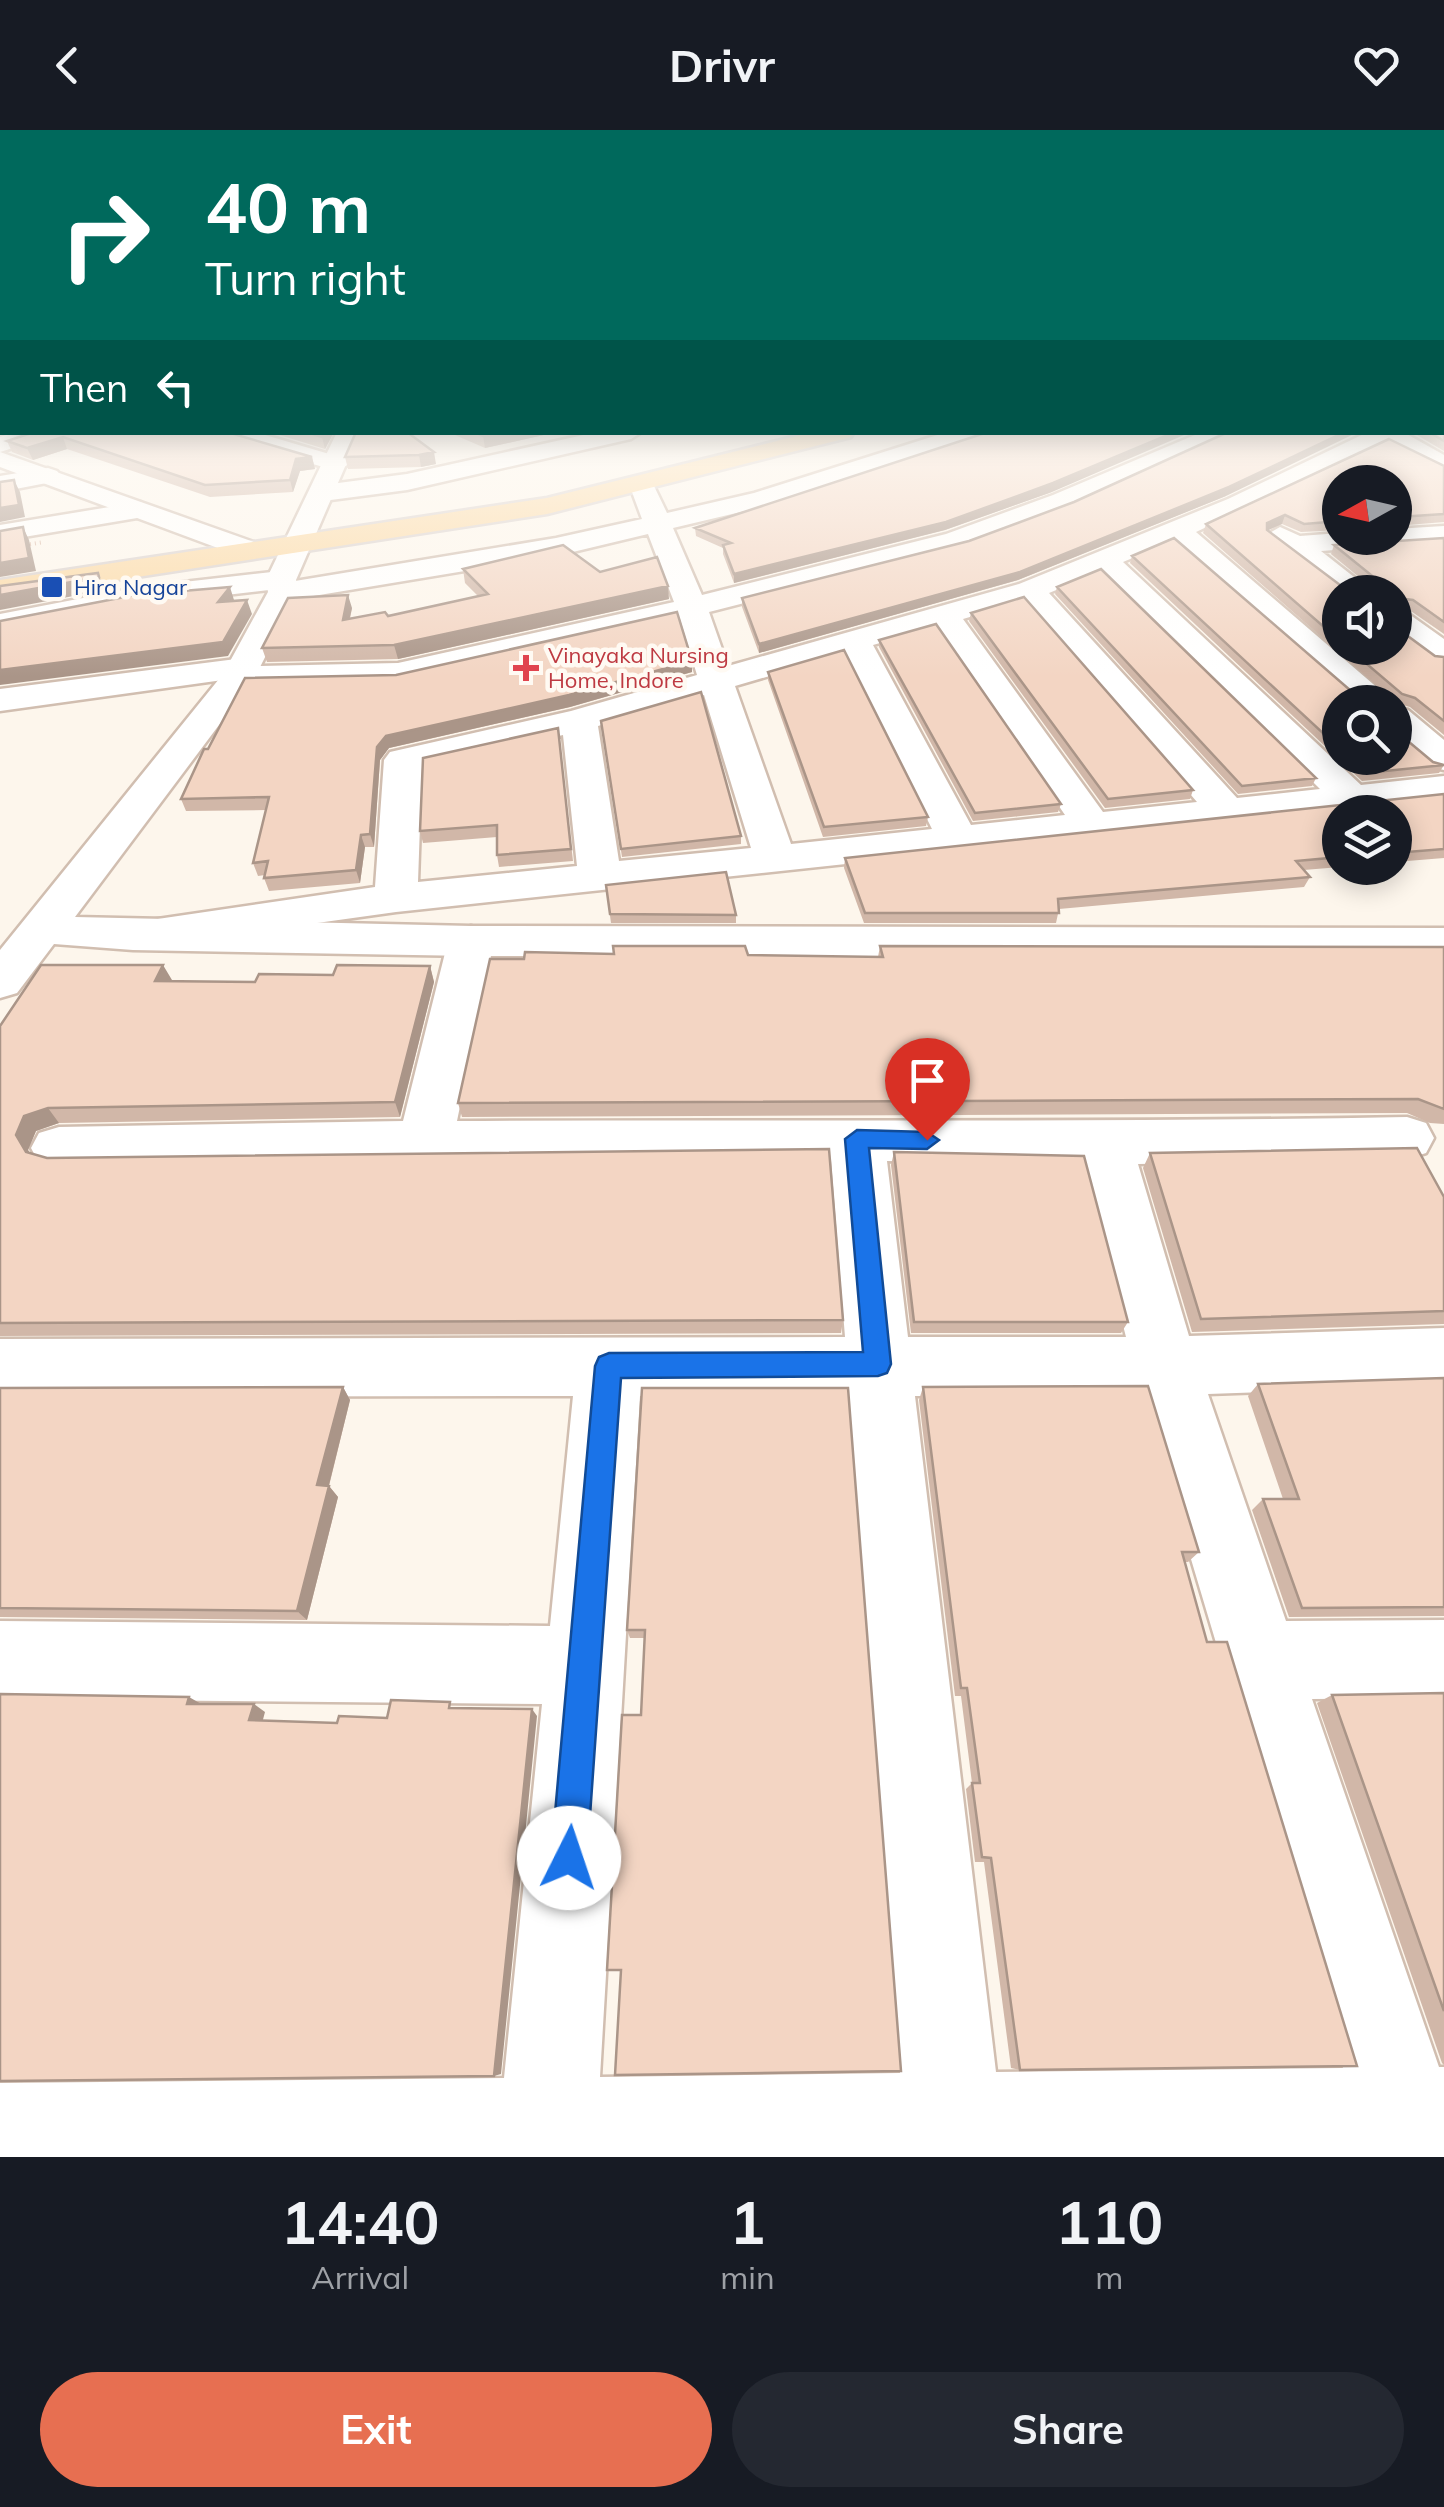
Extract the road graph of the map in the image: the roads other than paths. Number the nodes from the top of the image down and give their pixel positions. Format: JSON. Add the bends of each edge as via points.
{"nodes":[{"id":1,"x":82,"y":489,"type":"edge"},
{"id":2,"x":325,"y":489,"type":"edge"},
{"id":3,"x":357,"y":489,"type":"edge"},
{"id":4,"x":505,"y":489,"type":"edge"},
{"id":5,"x":626,"y":489,"type":"edge"},
{"id":6,"x":644,"y":489,"type":"edge"},
{"id":7,"x":794,"y":489,"type":"edge"},
{"id":8,"x":1093,"y":489,"type":"edge"},
{"id":9,"x":1271,"y":489,"type":"edge"},
{"id":10,"x":323,"y":493,"type":"junction"},
{"id":11,"x":1237,"y":505,"type":"junction"},
{"id":12,"x":140,"y":510,"type":"junction"},
{"id":13,"x":660,"y":522,"type":"junction"},
{"id":14,"x":1177,"y":530,"type":"junction"},
{"id":15,"x":304,"y":532,"type":"junction"},
{"id":16,"x":0,"y":533,"type":"edge"},
{"id":17,"x":1444,"y":534,"type":"edge"},
{"id":18,"x":212,"y":536,"type":"junction"},
{"id":19,"x":1412,"y":537,"type":"edge"},
{"id":20,"x":1322,"y":543,"type":"edge"},
{"id":21,"x":1293,"y":544,"type":"junction"},
{"id":22,"x":252,"y":551,"type":"junction"},
{"id":23,"x":1412,"y":553,"type":"edge"},
{"id":24,"x":1104,"y":560,"type":"junction"},
{"id":25,"x":1431,"y":566,"type":"edge"},
{"id":26,"x":0,"y":570,"type":"edge"},
{"id":27,"x":1335,"y":575,"type":"edge"},
{"id":28,"x":282,"y":586,"type":"junction"},
{"id":29,"x":0,"y":589,"type":"edge"},
{"id":30,"x":1030,"y":590,"type":"junction"},
{"id":31,"x":692,"y":607,"type":"junction"},
{"id":32,"x":944,"y":615,"type":"junction"},
{"id":33,"x":0,"y":624,"type":"edge"},
{"id":34,"x":1412,"y":631,"type":"edge"},
{"id":35,"x":855,"y":642,"type":"junction"},
{"id":36,"x":1444,"y":655,"type":"edge"},
{"id":37,"x":241,"y":672,"type":"junction"},
{"id":38,"x":715,"y":680,"type":"junction"},
{"id":39,"x":1357,"y":685,"type":"edge"},
{"id":40,"x":0,"y":700,"type":"edge"},
{"id":41,"x":579,"y":720,"type":"junction"},
{"id":42,"x":1412,"y":732,"type":"edge"},
{"id":43,"x":1444,"y":759,"type":"edge"},
{"id":44,"x":1444,"y":788,"type":"edge"},
{"id":45,"x":1349,"y":795,"type":"edge"},
{"id":46,"x":1372,"y":795,"type":"edge"},
{"id":47,"x":1322,"y":800,"type":"edge"},
{"id":48,"x":1227,"y":810,"type":"junction"},
{"id":49,"x":1094,"y":827,"type":"junction"},
{"id":50,"x":958,"y":840,"type":"junction"},
{"id":51,"x":776,"y":861,"type":"junction"},
{"id":52,"x":600,"y":878,"type":"junction"},
{"id":53,"x":396,"y":898,"type":"junction"},
{"id":54,"x":44,"y":929,"type":"junction"},
{"id":55,"x":133,"y":935,"type":"junction"},
{"id":56,"x":470,"y":941,"type":"junction"},
{"id":57,"x":1444,"y":943,"type":"edge"},
{"id":58,"x":0,"y":982,"type":"edge"},
{"id":59,"x":1407,"y":1138,"type":"dead end"},
{"id":60,"x":857,"y":1139,"type":"junction"},
{"id":61,"x":425,"y":1142,"type":"junction"},
{"id":62,"x":1104,"y":1144,"type":"junction"},
{"id":63,"x":60,"y":1148,"type":"dead end"},
{"id":64,"x":1444,"y":1357,"type":"edge"},
{"id":65,"x":878,"y":1364,"type":"junction"},
{"id":66,"x":609,"y":1366,"type":"junction"},
{"id":67,"x":1166,"y":1366,"type":"junction"},
{"id":68,"x":0,"y":1368,"type":"edge"},
{"id":69,"x":1444,"y":1659,"type":"edge"},
{"id":70,"x":0,"y":1660,"type":"edge"},
{"id":71,"x":1261,"y":1660,"type":"junction"},
{"id":72,"x":584,"y":1665,"type":"junction"},
{"id":73,"x":1425,"y":2116,"type":"edge"},
{"id":74,"x":548,"y":2128,"type":"junction"},
{"id":75,"x":0,"y":2133,"type":"edge"},
{"id":76,"x":954,"y":2138,"type":"edge"},
{"id":77,"x":104,"y":2144,"type":"edge"}],
"edges":[{"from":1,"to":12,"type":"street"},
{"from":2,"to":10,"type":"street"},
{"from":3,"to":10,"type":"street"},
{"from":4,"to":15,"type":"main road"},
{"from":5,"to":15,"type":"main road","via":[[548,506]]},
{"from":6,"to":13,"type":"street"},
{"from":7,"to":13,"type":"street"},
{"from":8,"to":31,"type":"street","via":[[956,540]]},
{"from":9,"to":11,"type":"street"},
{"from":10,"to":15,"type":"street"},
{"from":11,"to":14,"type":"street"},
{"from":11,"to":21,"type":"street"},
{"from":12,"to":16,"type":"street"},
{"from":12,"to":18,"type":"street"},
{"from":13,"to":28,"type":"street","via":[[556,547]]},
{"from":13,"to":31,"type":"street"},
{"from":14,"to":24,"type":"street"},
{"from":14,"to":39,"type":"street"},
{"from":15,"to":18,"type":"main road"},
{"from":15,"to":22,"type":"main road"},
{"from":15,"to":28,"type":"street"},
{"from":17,"to":19,"type":"street"},
{"from":18,"to":22,"type":"street"},
{"from":18,"to":26,"type":"main road"},
{"from":20,"to":21,"type":"street"},
{"from":21,"to":27,"type":"street"},
{"from":22,"to":29,"type":"main road"},
{"from":23,"to":25,"type":"street"},
{"from":24,"to":30,"type":"street"},
{"from":24,"to":45,"type":"street"},
{"from":28,"to":33,"type":"street","via":[[140,596]]},
{"from":28,"to":37,"type":"street"},
{"from":30,"to":32,"type":"street"},
{"from":30,"to":48,"type":"street"},
{"from":31,"to":37,"type":"street","via":[[398,673]]},
{"from":31,"to":38,"type":"street"},
{"from":32,"to":35,"type":"street"},
{"from":32,"to":49,"type":"street"},
{"from":34,"to":36,"type":"street"},
{"from":35,"to":38,"type":"street"},
{"from":35,"to":50,"type":"street"},
{"from":37,"to":40,"type":"street"},
{"from":37,"to":54,"type":"street"},
{"from":38,"to":41,"type":"street"},
{"from":38,"to":51,"type":"street"},
{"from":41,"to":52,"type":"street"},
{"from":41,"to":53,"type":"street","via":[[403,760]]},
{"from":42,"to":43,"type":"street"},
{"from":44,"to":46,"type":"street"},
{"from":47,"to":48,"type":"street"},
{"from":48,"to":49,"type":"street"},
{"from":49,"to":50,"type":"street"},
{"from":50,"to":51,"type":"street"},
{"from":51,"to":52,"type":"street"},
{"from":52,"to":53,"type":"street"},
{"from":53,"to":55,"type":"street"},
{"from":54,"to":55,"type":"street"},
{"from":54,"to":58,"type":"street"},
{"from":55,"to":56,"type":"street"},
{"from":56,"to":57,"type":"street"},
{"from":56,"to":61,"type":"street"},
{"from":59,"to":62,"type":"street"},
{"from":60,"to":61,"type":"street"},
{"from":60,"to":62,"type":"street"},
{"from":60,"to":65,"type":"street"},
{"from":61,"to":63,"type":"street"},
{"from":62,"to":67,"type":"street"},
{"from":64,"to":67,"type":"street"},
{"from":65,"to":66,"type":"street"},
{"from":65,"to":67,"type":"street"},
{"from":65,"to":76,"type":"street"},
{"from":66,"to":68,"type":"street"},
{"from":66,"to":72,"type":"street"},
{"from":67,"to":71,"type":"street"},
{"from":69,"to":71,"type":"street"},
{"from":70,"to":72,"type":"street"},
{"from":71,"to":73,"type":"street"},
{"from":72,"to":74,"type":"street"},
{"from":73,"to":76,"type":"street"},
{"from":74,"to":76,"type":"street"},
{"from":74,"to":77,"type":"street"},
{"from":75,"to":77,"type":"street"}]}
